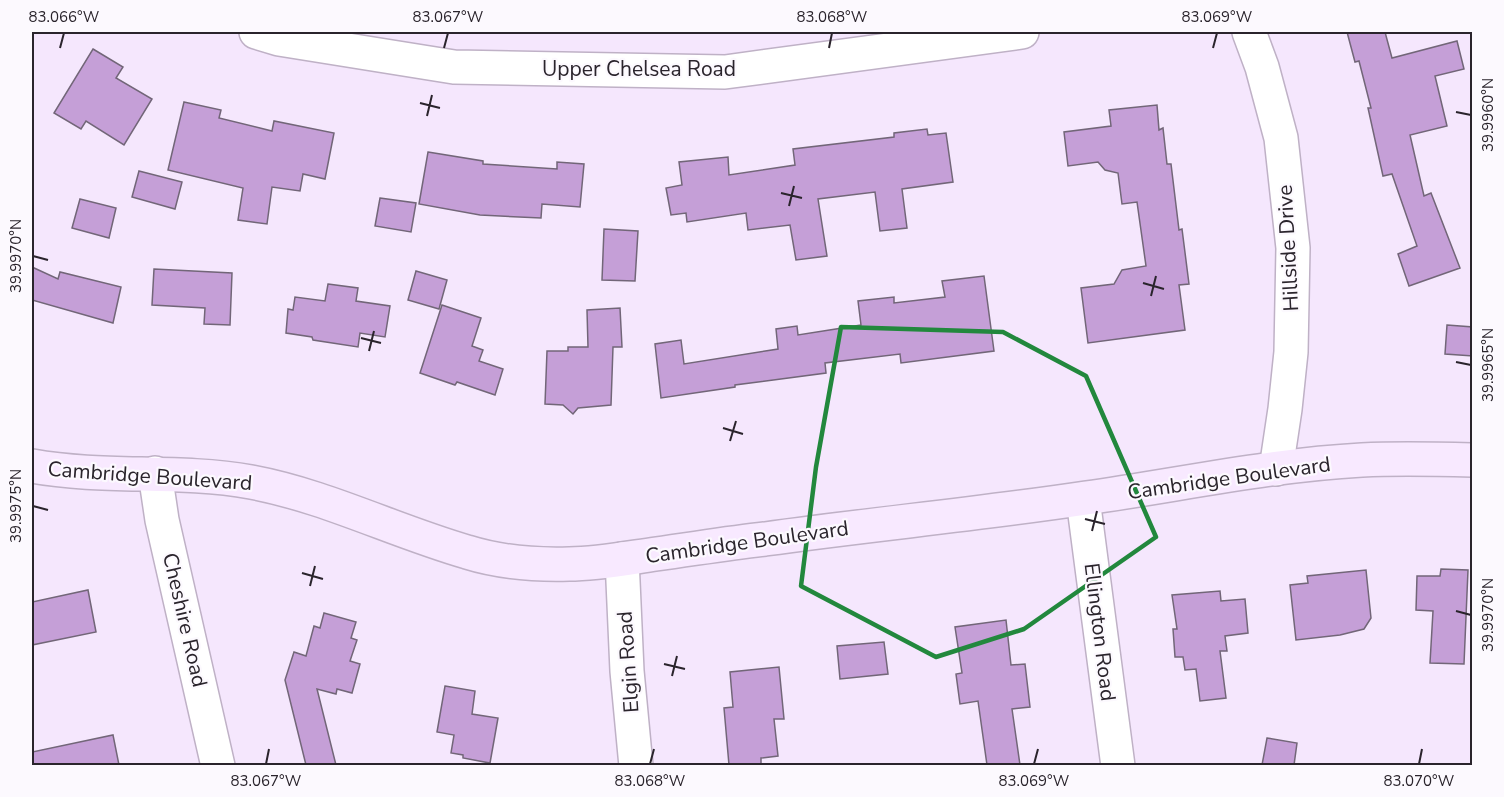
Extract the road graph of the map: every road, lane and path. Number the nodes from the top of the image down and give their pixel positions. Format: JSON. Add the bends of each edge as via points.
{"nodes":[{"id":1,"x":256,"y":32,"type":"edge"},
{"id":2,"x":1022,"y":32,"type":"edge"},
{"id":3,"x":1249,"y":32,"type":"edge"},
{"id":4,"x":1473,"y":460,"type":"edge"},
{"id":5,"x":32,"y":466,"type":"edge"},
{"id":6,"x":1276,"y":469,"type":"junction"},
{"id":7,"x":155,"y":473,"type":"junction"},
{"id":8,"x":1083,"y":499,"type":"junction"},
{"id":9,"x":622,"y":559,"type":"junction"},
{"id":10,"x":218,"y":765,"type":"edge"},
{"id":11,"x":636,"y":765,"type":"edge"},
{"id":12,"x":1118,"y":765,"type":"edge"}],
"edges":[{"from":1,"to":2,"type":"street","name":"Upper Chelsea Road","via":[[454,67],[725,72]]},
{"from":3,"to":6,"type":"street","name":"Hillside Drive","via":[[1281,138],[1293,248],[1291,352]]},
{"from":4,"to":6,"type":"street","name":"Cambridge Boulevard","via":[[1361,460]]},
{"from":5,"to":7,"type":"street","name":"Cambridge Boulevard"},
{"from":6,"to":8,"type":"street","name":"Cambridge Boulevard"},
{"from":7,"to":9,"type":"street","name":"Cambridge Boulevard","via":[[206,476],[298,492],[469,553],[514,562],[570,564]]},
{"from":7,"to":10,"type":"street","name":"Cheshire Road","via":[[162,520]]},
{"from":8,"to":9,"type":"street","name":"Cambridge Boulevard"},
{"from":8,"to":12,"type":"street","name":"Ellington Road"},
{"from":9,"to":11,"type":"street","name":"Elgin Road"}]}
